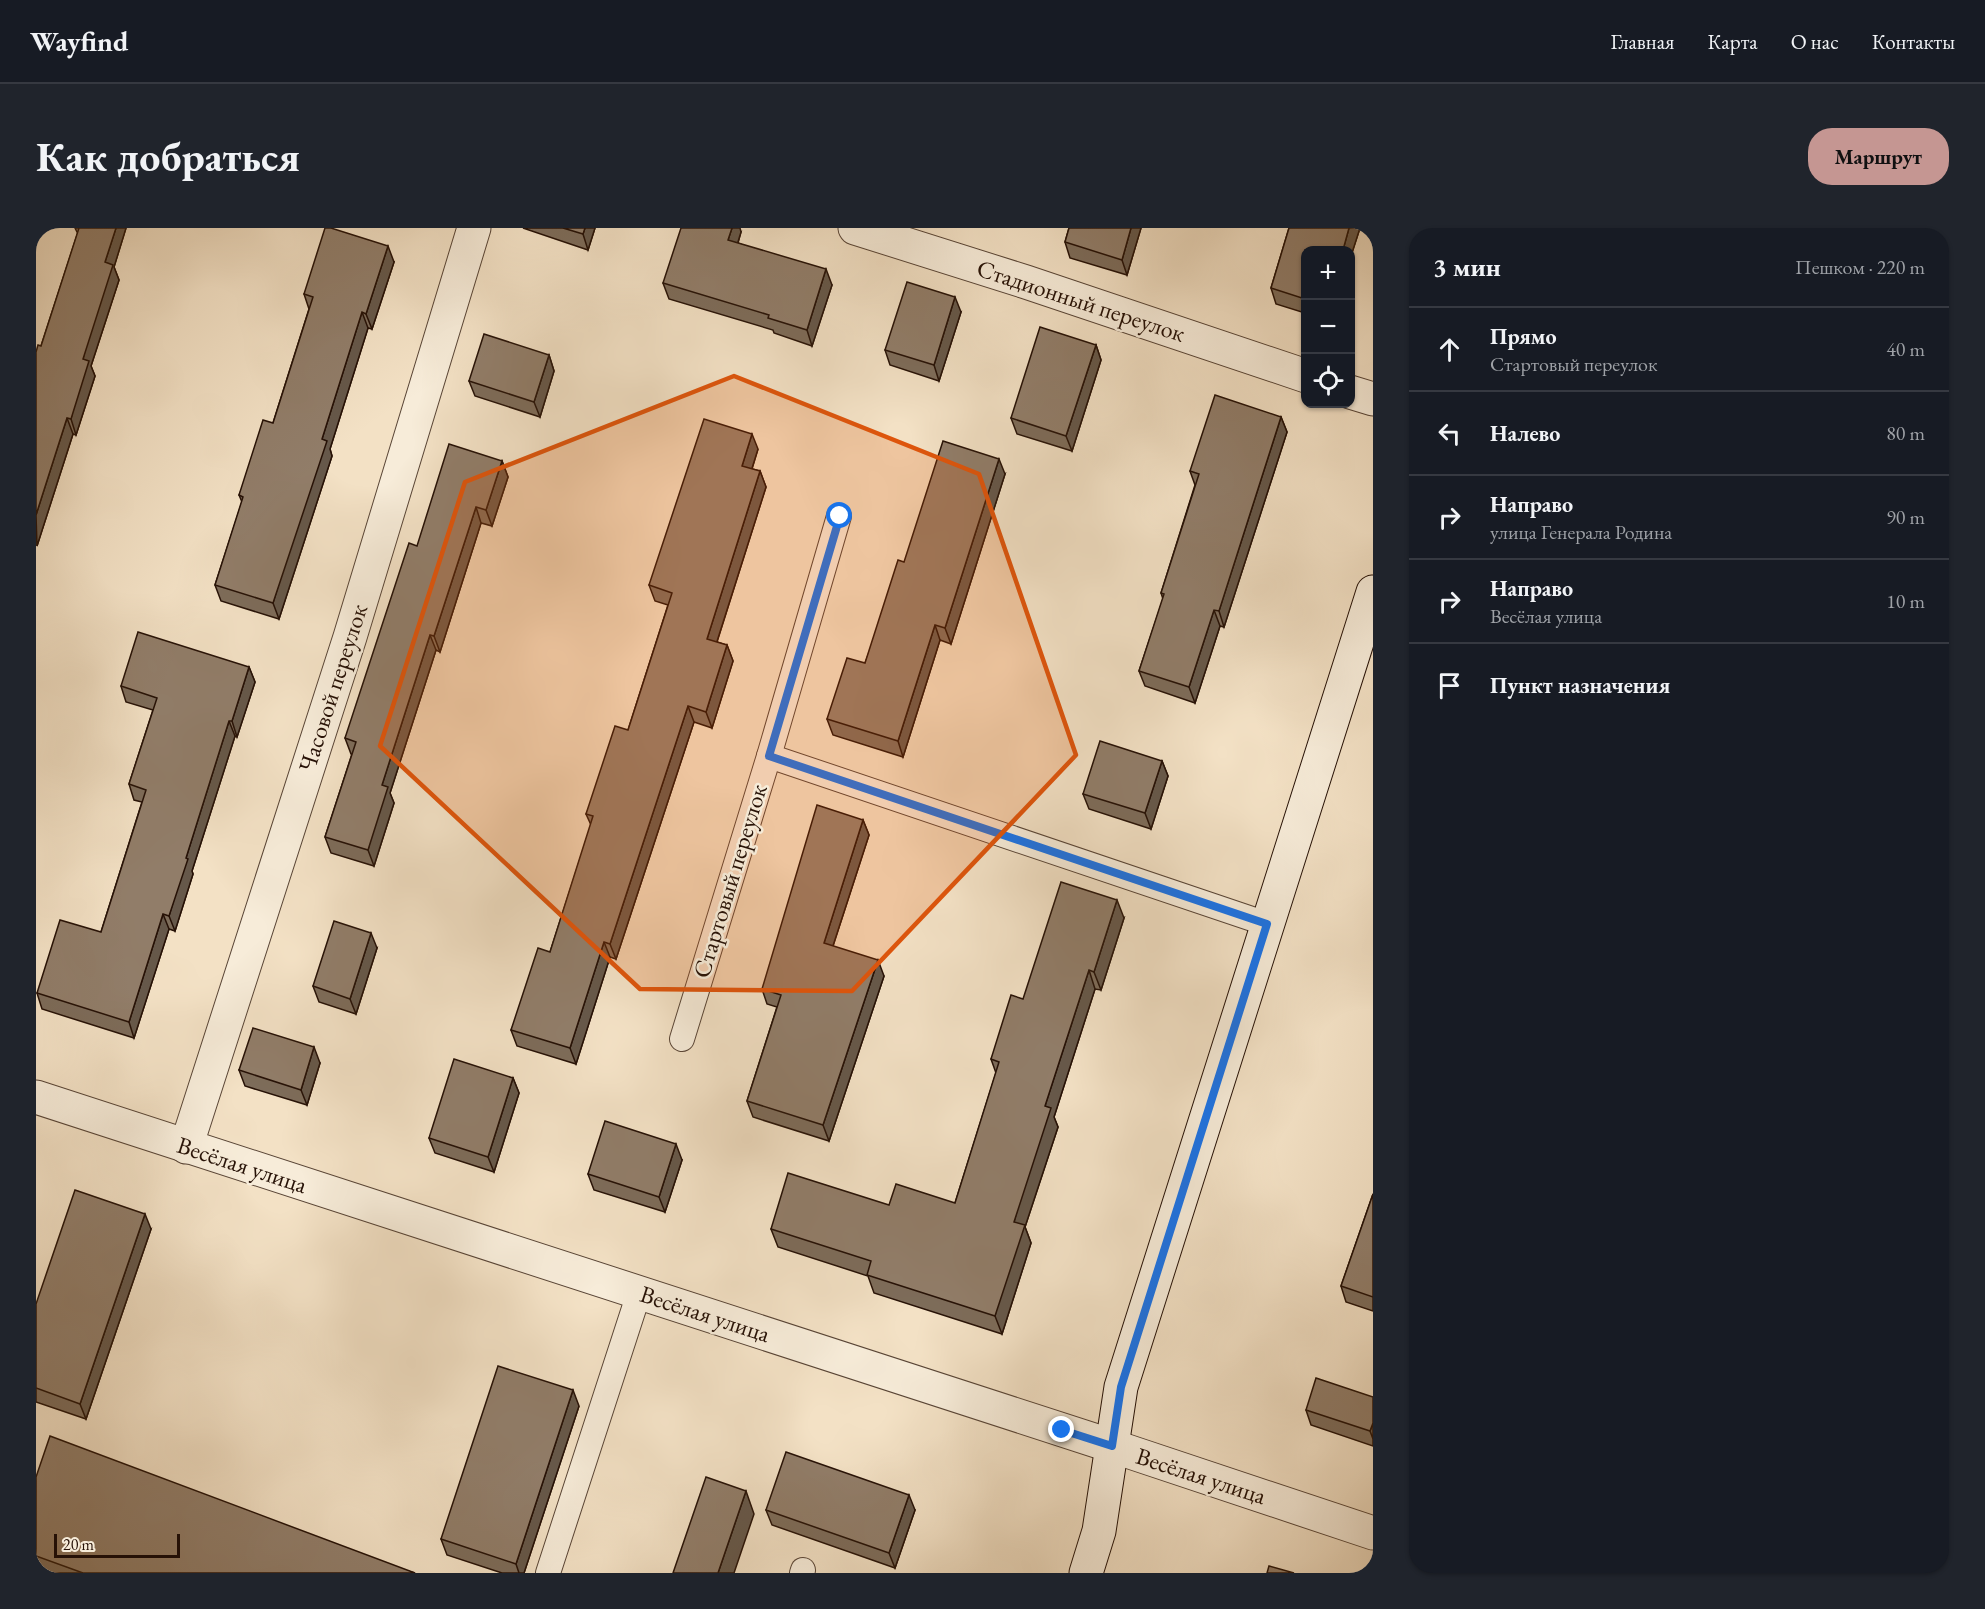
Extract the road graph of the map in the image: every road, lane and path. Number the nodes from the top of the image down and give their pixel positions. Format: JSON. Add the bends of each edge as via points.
{"nodes":[{"id":1,"x":474,"y":228,"type":"edge"},
{"id":2,"x":855,"y":228,"type":"edge"},
{"id":3,"x":1301,"y":375,"type":"edge"},
{"id":4,"x":1355,"y":394,"type":"edge"},
{"id":5,"x":1373,"y":399,"type":"edge"},
{"id":6,"x":840,"y":516,"type":"dead end"},
{"id":7,"x":1373,"y":592,"type":"edge"},
{"id":8,"x":769,"y":756,"type":"junction"},
{"id":9,"x":1267,"y":924,"type":"junction"},
{"id":10,"x":682,"y":1039,"type":"dead end"},
{"id":11,"x":36,"y":1096,"type":"edge"},
{"id":12,"x":186,"y":1147,"type":"junction"},
{"id":13,"x":639,"y":1293,"type":"junction"},
{"id":14,"x":1112,"y":1446,"type":"junction"},
{"id":15,"x":1373,"y":1533,"type":"edge"},
{"id":16,"x":548,"y":1573,"type":"edge"},
{"id":17,"x":1086,"y":1573,"type":"edge"}],
"edges":[{"from":1,"to":12,"type":"street","name":"Часовой переулок","via":[[350,637]]},
{"from":2,"to":3,"type":"street","name":"Стадионный переулок"},
{"from":4,"to":5,"type":"street"},
{"from":6,"to":8,"type":"lane","name":"Стартовый переулок"},
{"from":7,"to":9,"type":"street"},
{"from":8,"to":9,"type":"lane"},
{"from":8,"to":10,"type":"lane","name":"Стартовый переулок"},
{"from":9,"to":14,"type":"street","via":[[1121,1387]]},
{"from":11,"to":12,"type":"street","name":"Весёлая улица"},
{"from":12,"to":13,"type":"street","name":"Весёлая улица"},
{"from":13,"to":14,"type":"street","name":"Весёлая улица"},
{"from":13,"to":16,"type":"lane"},
{"from":14,"to":15,"type":"street","name":"Весёлая улица"},
{"from":14,"to":17,"type":"street","via":[[1099,1532]]}]}
